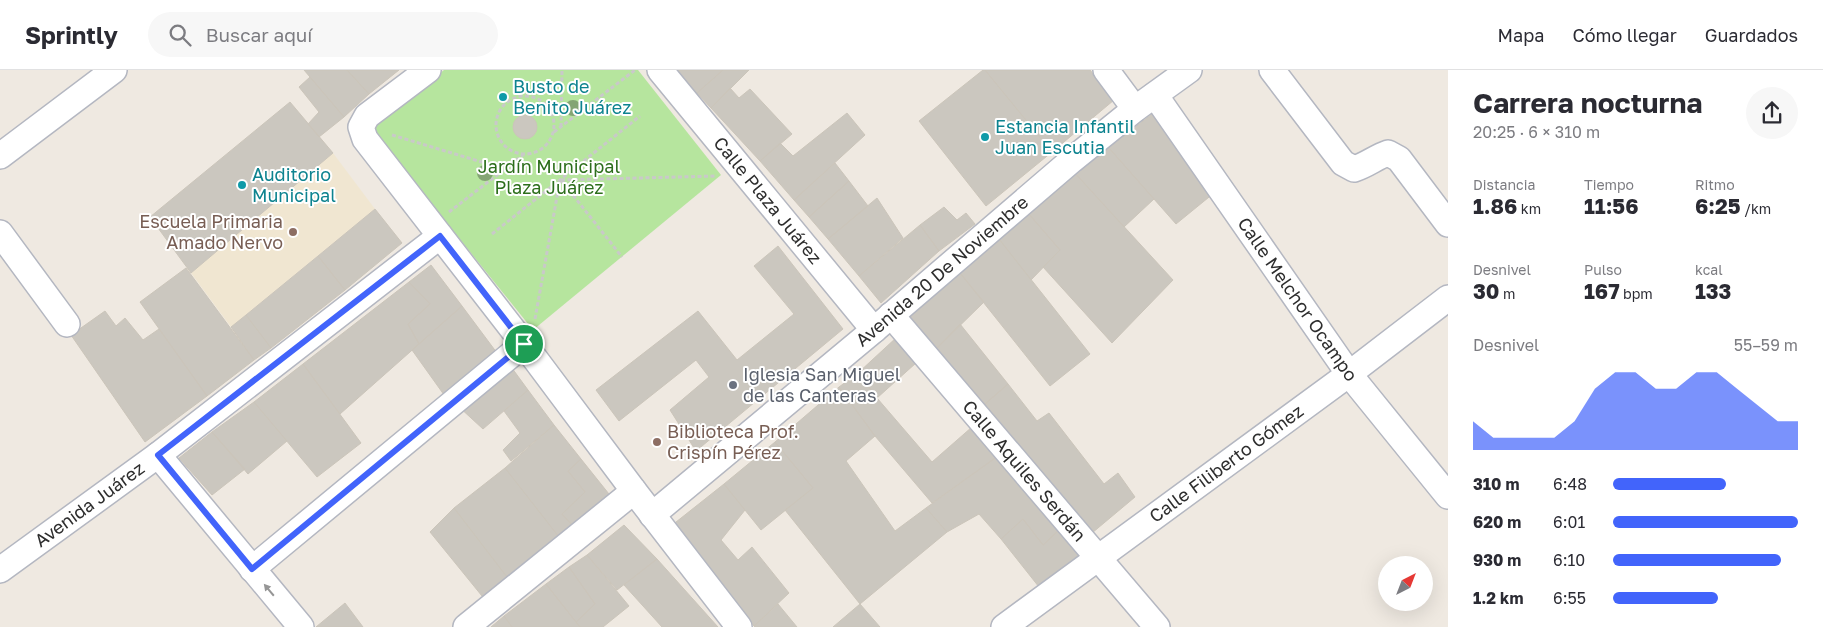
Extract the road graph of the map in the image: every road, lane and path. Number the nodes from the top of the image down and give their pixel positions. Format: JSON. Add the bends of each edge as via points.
{"nodes":[{"id":1,"x":114,"y":70,"type":"edge"},
{"id":2,"x":428,"y":70,"type":"edge"},
{"id":3,"x":562,"y":70,"type":"edge"},
{"id":4,"x":635,"y":70,"type":"edge"},
{"id":5,"x":660,"y":70,"type":"edge"},
{"id":6,"x":1106,"y":70,"type":"edge"},
{"id":7,"x":1189,"y":70,"type":"edge"},
{"id":8,"x":1272,"y":70,"type":"edge"},
{"id":9,"x":1155,"y":95,"type":"junction"},
{"id":10,"x":1135,"y":109,"type":"junction"},
{"id":11,"x":640,"y":116,"type":"dead end"},
{"id":12,"x":561,"y":126,"type":"junction"},
{"id":13,"x":553,"y":132,"type":"junction"},
{"id":14,"x":388,"y":134,"type":"dead end"},
{"id":15,"x":524,"y":154,"type":"junction"},
{"id":16,"x":0,"y":156,"type":"edge"},
{"id":17,"x":505,"y":169,"type":"junction"},
{"id":18,"x":721,"y":176,"type":"dead end"},
{"id":19,"x":560,"y":180,"type":"junction"},
{"id":20,"x":1448,"y":224,"type":"edge"},
{"id":21,"x":441,"y":227,"type":"junction"},
{"id":22,"x":0,"y":233,"type":"edge"},
{"id":23,"x":492,"y":234,"type":"dead end"},
{"id":24,"x":622,"y":257,"type":"dead end"},
{"id":25,"x":1448,"y":298,"type":"edge"},
{"id":26,"x":535,"y":321,"type":"dead end"},
{"id":27,"x":882,"y":322,"type":"junction"},
{"id":28,"x":67,"y":324,"type":"dead end"},
{"id":29,"x":524,"y":344,"type":"junction"},
{"id":30,"x":1348,"y":374,"type":"junction"},
{"id":31,"x":158,"y":455,"type":"junction"},
{"id":32,"x":634,"y":491,"type":"junction"},
{"id":33,"x":1448,"y":496,"type":"edge"},
{"id":34,"x":652,"y":515,"type":"junction"},
{"id":35,"x":1098,"y":559,"type":"junction"},
{"id":36,"x":252,"y":569,"type":"junction"},
{"id":37,"x":0,"y":570,"type":"edge"},
{"id":38,"x":301,"y":627,"type":"edge"},
{"id":39,"x":466,"y":627,"type":"edge"},
{"id":40,"x":739,"y":627,"type":"edge"},
{"id":41,"x":1004,"y":627,"type":"edge"},
{"id":42,"x":1156,"y":627,"type":"edge"}],
"edges":[{"from":1,"to":16,"type":"street"},
{"from":2,"to":21,"type":"street","via":[[366,116],[362,127],[365,139]]},
{"from":3,"to":12,"type":"path"},
{"from":4,"to":12,"type":"path"},
{"from":5,"to":27,"type":"street","name":"Calle Plaza Juárez"},
{"from":6,"to":10,"type":"street"},
{"from":7,"to":9,"type":"street","name":"Avenida 20 De Noviembre"},
{"from":8,"to":20,"type":"street","via":[[1343,163],[1354,168],[1366,165],[1377,156],[1388,154],[1399,159]]},
{"from":9,"to":10,"type":"street","name":"Avenida 20 De Noviembre"},
{"from":9,"to":30,"type":"street","name":"Calle Melchor Ocampo"},
{"from":10,"to":27,"type":"street","name":"Avenida 20 De Noviembre"},
{"from":11,"to":19,"type":"path"},
{"from":12,"to":13,"type":"path"},
{"from":13,"to":15,"type":"path","via":[[543,148]]},
{"from":13,"to":15,"type":"path","via":[[552,113],[539,99],[519,96],[510,100],[498,113],[497,131],[506,147]]},
{"from":14,"to":17,"type":"path"},
{"from":15,"to":17,"type":"path"},
{"from":17,"to":21,"type":"path"},
{"from":18,"to":19,"type":"path"},
{"from":19,"to":23,"type":"path"},
{"from":19,"to":24,"type":"path"},
{"from":19,"to":26,"type":"path"},
{"from":21,"to":29,"type":"street"},
{"from":21,"to":31,"type":"street","name":"Avenida Juárez"},
{"from":22,"to":28,"type":"street"},
{"from":25,"to":30,"type":"street","name":"Calle Filiberto Gómez"},
{"from":27,"to":34,"type":"street","name":"Avenida 20 De Noviembre"},
{"from":27,"to":35,"type":"street","name":"Calle Aquiles Serdán"},
{"from":29,"to":32,"type":"street"},
{"from":29,"to":36,"type":"street"},
{"from":30,"to":33,"type":"street","name":"Calle Melchor Ocampo"},
{"from":30,"to":35,"type":"street","name":"Calle Filiberto Gómez"},
{"from":31,"to":36,"type":"street"},
{"from":31,"to":37,"type":"street","name":"Avenida Juárez"},
{"from":32,"to":34,"type":"street"},
{"from":32,"to":39,"type":"street"},
{"from":34,"to":40,"type":"street"},
{"from":35,"to":41,"type":"street","name":"Calle Filiberto Gómez"},
{"from":35,"to":42,"type":"street","name":"Calle Aquiles Serdán"},
{"from":38,"to":36,"type":"street","one_way":true}]}
